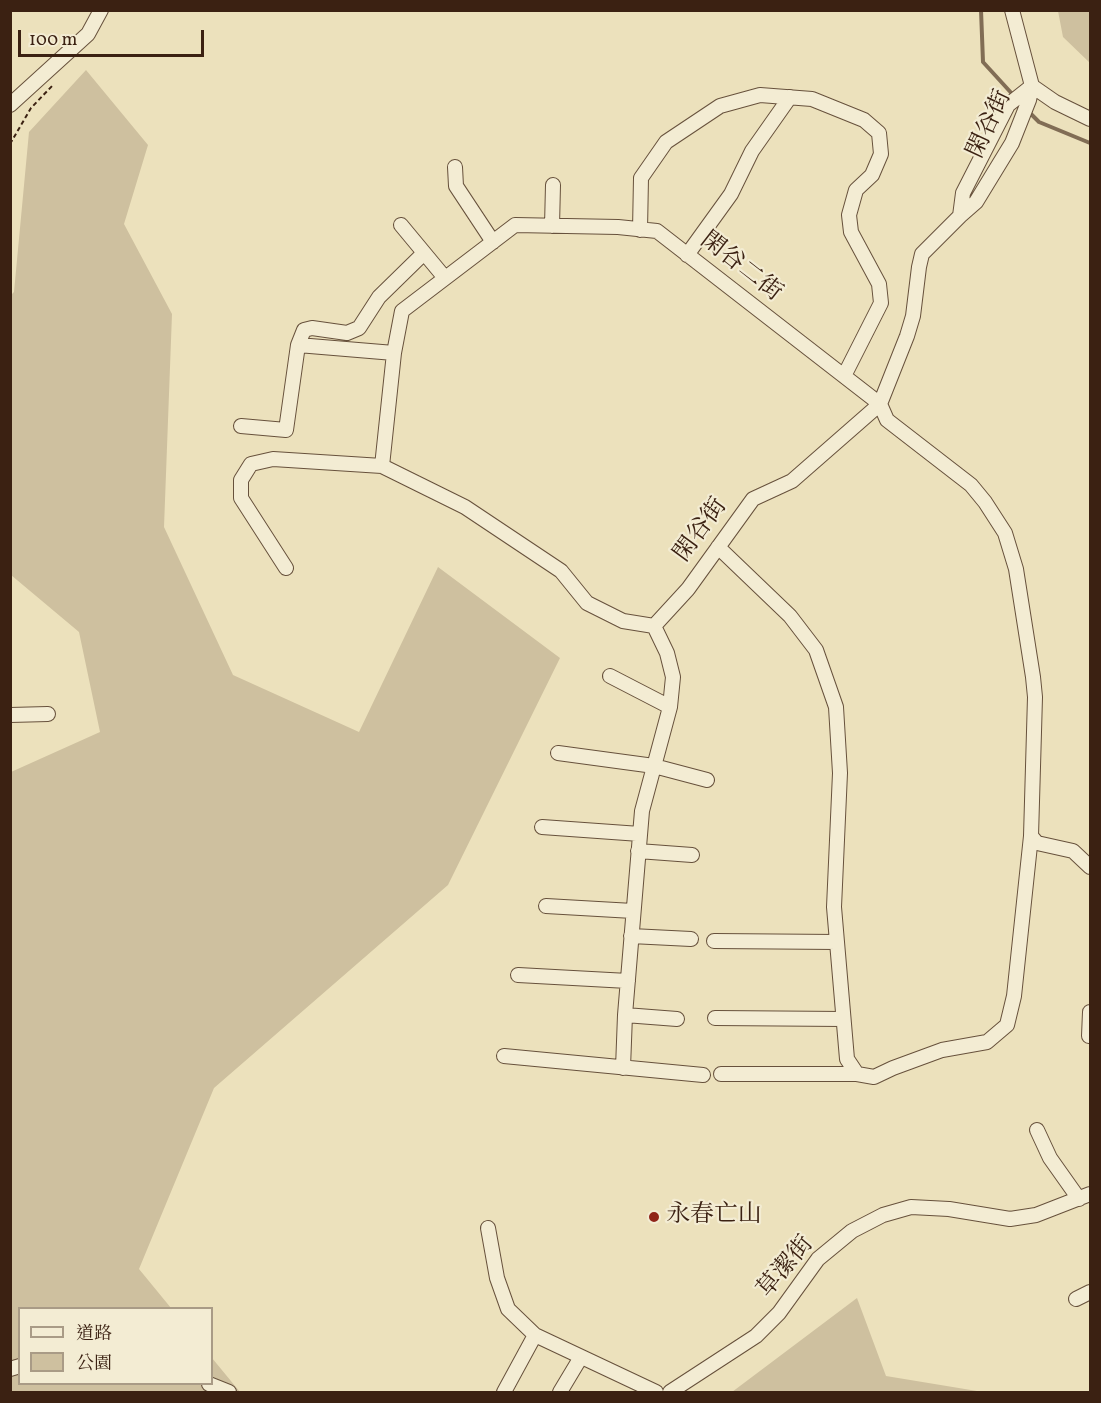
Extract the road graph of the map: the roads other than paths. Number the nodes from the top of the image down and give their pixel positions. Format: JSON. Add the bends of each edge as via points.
{"nodes":[{"id":1,"x":101,"y":10,"type":"edge"},
{"id":2,"x":1012,"y":10,"type":"edge"},
{"id":3,"x":790,"y":97,"type":"junction"},
{"id":4,"x":1027,"y":98,"type":"junction"},
{"id":5,"x":10,"y":105,"type":"edge"},
{"id":6,"x":1090,"y":119,"type":"edge"},
{"id":7,"x":455,"y":166,"type":"dead end"},
{"id":8,"x":553,"y":185,"type":"dead end"},
{"id":9,"x":960,"y":216,"type":"junction"},
{"id":10,"x":400,"y":225,"type":"dead end"},
{"id":11,"x":552,"y":226,"type":"junction"},
{"id":12,"x":640,"y":230,"type":"junction"},
{"id":13,"x":493,"y":242,"type":"junction"},
{"id":14,"x":424,"y":253,"type":"junction"},
{"id":15,"x":687,"y":255,"type":"junction"},
{"id":16,"x":445,"y":278,"type":"junction"},
{"id":17,"x":298,"y":345,"type":"junction"},
{"id":18,"x":394,"y":352,"type":"junction"},
{"id":19,"x":844,"y":376,"type":"junction"},
{"id":20,"x":880,"y":404,"type":"junction"},
{"id":21,"x":241,"y":426,"type":"dead end"},
{"id":22,"x":382,"y":466,"type":"junction"},
{"id":23,"x":718,"y":547,"type":"junction"},
{"id":24,"x":286,"y":568,"type":"dead end"},
{"id":25,"x":654,"y":626,"type":"junction"},
{"id":26,"x":610,"y":676,"type":"dead end"},
{"id":27,"x":670,"y":707,"type":"junction"},
{"id":28,"x":48,"y":714,"type":"dead end"},
{"id":29,"x":10,"y":715,"type":"edge"},
{"id":30,"x":558,"y":753,"type":"dead end"},
{"id":31,"x":654,"y":766,"type":"junction"},
{"id":32,"x":707,"y":780,"type":"dead end"},
{"id":33,"x":542,"y":827,"type":"dead end"},
{"id":34,"x":640,"y":834,"type":"junction"},
{"id":35,"x":1031,"y":836,"type":"junction"},
{"id":36,"x":638,"y":851,"type":"junction"},
{"id":37,"x":692,"y":855,"type":"dead end"},
{"id":38,"x":1090,"y":867,"type":"edge"},
{"id":39,"x":546,"y":906,"type":"dead end"},
{"id":40,"x":633,"y":911,"type":"junction"},
{"id":41,"x":632,"y":936,"type":"junction"},
{"id":42,"x":691,"y":939,"type":"dead end"},
{"id":43,"x":714,"y":941,"type":"dead end"},
{"id":44,"x":837,"y":942,"type":"junction"},
{"id":45,"x":518,"y":975,"type":"dead end"},
{"id":46,"x":628,"y":981,"type":"junction"},
{"id":47,"x":1090,"y":1012,"type":"edge"},
{"id":48,"x":625,"y":1015,"type":"junction"},
{"id":49,"x":715,"y":1018,"type":"dead end"},
{"id":50,"x":843,"y":1019,"type":"junction"},
{"id":51,"x":677,"y":1020,"type":"dead end"},
{"id":52,"x":1089,"y":1036,"type":"dead end"},
{"id":53,"x":504,"y":1056,"type":"dead end"},
{"id":54,"x":623,"y":1068,"type":"junction"},
{"id":55,"x":721,"y":1074,"type":"dead end"},
{"id":56,"x":857,"y":1074,"type":"junction"},
{"id":57,"x":703,"y":1075,"type":"dead end"},
{"id":58,"x":1037,"y":1130,"type":"dead end"},
{"id":59,"x":1085,"y":1197,"type":"edge"},
{"id":60,"x":488,"y":1228,"type":"dead end"},
{"id":61,"x":1090,"y":1292,"type":"edge"},
{"id":62,"x":1076,"y":1299,"type":"dead end"},
{"id":63,"x":535,"y":1335,"type":"junction"},
{"id":64,"x":581,"y":1357,"type":"junction"},
{"id":65,"x":213,"y":1385,"type":"edge"},
{"id":66,"x":229,"y":1392,"type":"edge"},
{"id":67,"x":504,"y":1392,"type":"edge"},
{"id":68,"x":560,"y":1392,"type":"edge"},
{"id":69,"x":656,"y":1392,"type":"edge"},
{"id":70,"x":670,"y":1392,"type":"edge"}],
"edges":[{"from":1,"to":5,"type":"street","via":[[88,34]]},
{"from":2,"to":4,"type":"street"},
{"from":3,"to":12,"type":"street","via":[[760,95],[720,106],[666,142],[641,178]]},
{"from":3,"to":15,"type":"street"},
{"from":3,"to":19,"type":"street","via":[[812,99],[864,120],[879,133],[881,154],[872,175],[856,190],[849,215],[851,232],[879,284],[881,303]]},
{"from":4,"to":6,"type":"street","via":[[1056,102]]},
{"from":4,"to":9,"type":"street","name":"閑谷街","via":[[1012,143],[976,202]]},
{"from":4,"to":9,"type":"street","name":"閑谷街","via":[[1008,105],[963,193]]},
{"from":7,"to":13,"type":"street","via":[[456,186]]},
{"from":8,"to":11,"type":"street"},
{"from":9,"to":20,"type":"street","name":"閑谷街","via":[[922,254],[913,316]]},
{"from":10,"to":14,"type":"street"},
{"from":11,"to":12,"type":"street","name":"閑谷二街"},
{"from":11,"to":13,"type":"street","name":"閑谷二街","via":[[515,225]]},
{"from":12,"to":15,"type":"street","name":"閑谷二街","via":[[657,231]]},
{"from":13,"to":16,"type":"street","name":"閑谷二街"},
{"from":14,"to":16,"type":"street"},
{"from":14,"to":17,"type":"street","via":[[379,297],[359,328],[347,333],[304,330]]},
{"from":15,"to":19,"type":"street","name":"閑谷二街"},
{"from":16,"to":18,"type":"street","name":"閑谷二街","via":[[402,311]]},
{"from":17,"to":18,"type":"street"},
{"from":17,"to":21,"type":"street","via":[[286,430]]},
{"from":18,"to":22,"type":"street","name":"閑谷二街"},
{"from":19,"to":20,"type":"street","name":"閑谷二街"},
{"from":20,"to":23,"type":"street","name":"閑谷街","via":[[792,482],[753,500]]},
{"from":20,"to":35,"type":"street","name":"閑谷二街","via":[[887,420],[970,485],[1005,533],[1016,569],[1034,677]]},
{"from":22,"to":24,"type":"street","via":[[273,459],[251,464],[241,480],[241,498]]},
{"from":22,"to":25,"type":"street","via":[[465,507],[561,571],[587,603],[623,621]]},
{"from":23,"to":25,"type":"street","name":"閑谷街","via":[[688,589]]},
{"from":23,"to":44,"type":"street","via":[[790,616],[816,650],[836,707],[840,773],[834,907]]},
{"from":25,"to":27,"type":"street","via":[[673,677]]},
{"from":26,"to":27,"type":"street"},
{"from":27,"to":31,"type":"street"},
{"from":28,"to":29,"type":"street"},
{"from":30,"to":31,"type":"street"},
{"from":31,"to":32,"type":"street"},
{"from":31,"to":34,"type":"street"},
{"from":33,"to":34,"type":"street"},
{"from":34,"to":36,"type":"street"},
{"from":35,"to":38,"type":"street","via":[[1037,843],[1073,851]]},
{"from":35,"to":56,"type":"street","name":"閑谷二街","via":[[1014,996],[1007,1025],[987,1042],[942,1050],[874,1077]]},
{"from":36,"to":37,"type":"street"},
{"from":36,"to":40,"type":"street"},
{"from":39,"to":40,"type":"street"},
{"from":40,"to":41,"type":"street"},
{"from":41,"to":42,"type":"street"},
{"from":41,"to":46,"type":"street"},
{"from":43,"to":44,"type":"street"},
{"from":44,"to":50,"type":"street"},
{"from":45,"to":46,"type":"street"},
{"from":46,"to":48,"type":"street"},
{"from":47,"to":52,"type":"street"},
{"from":48,"to":51,"type":"street"},
{"from":48,"to":54,"type":"street"},
{"from":49,"to":50,"type":"street"},
{"from":50,"to":56,"type":"street","via":[[847,1059]]},
{"from":53,"to":54,"type":"street"},
{"from":54,"to":57,"type":"street"},
{"from":55,"to":56,"type":"street","name":"閑谷二街"},
{"from":58,"to":59,"type":"street","via":[[1050,1158]]},
{"from":59,"to":70,"type":"street","name":"草潔街","via":[[1036,1215],[1010,1219],[911,1207],[883,1215],[852,1231],[818,1258],[779,1313],[756,1336]]},
{"from":60,"to":63,"type":"street","via":[[497,1278],[508,1309]]},
{"from":61,"to":62,"type":"street"},
{"from":63,"to":64,"type":"street"},
{"from":63,"to":67,"type":"street"},
{"from":64,"to":68,"type":"street"},
{"from":64,"to":69,"type":"street"},
{"from":65,"to":66,"type":"street"}]}
